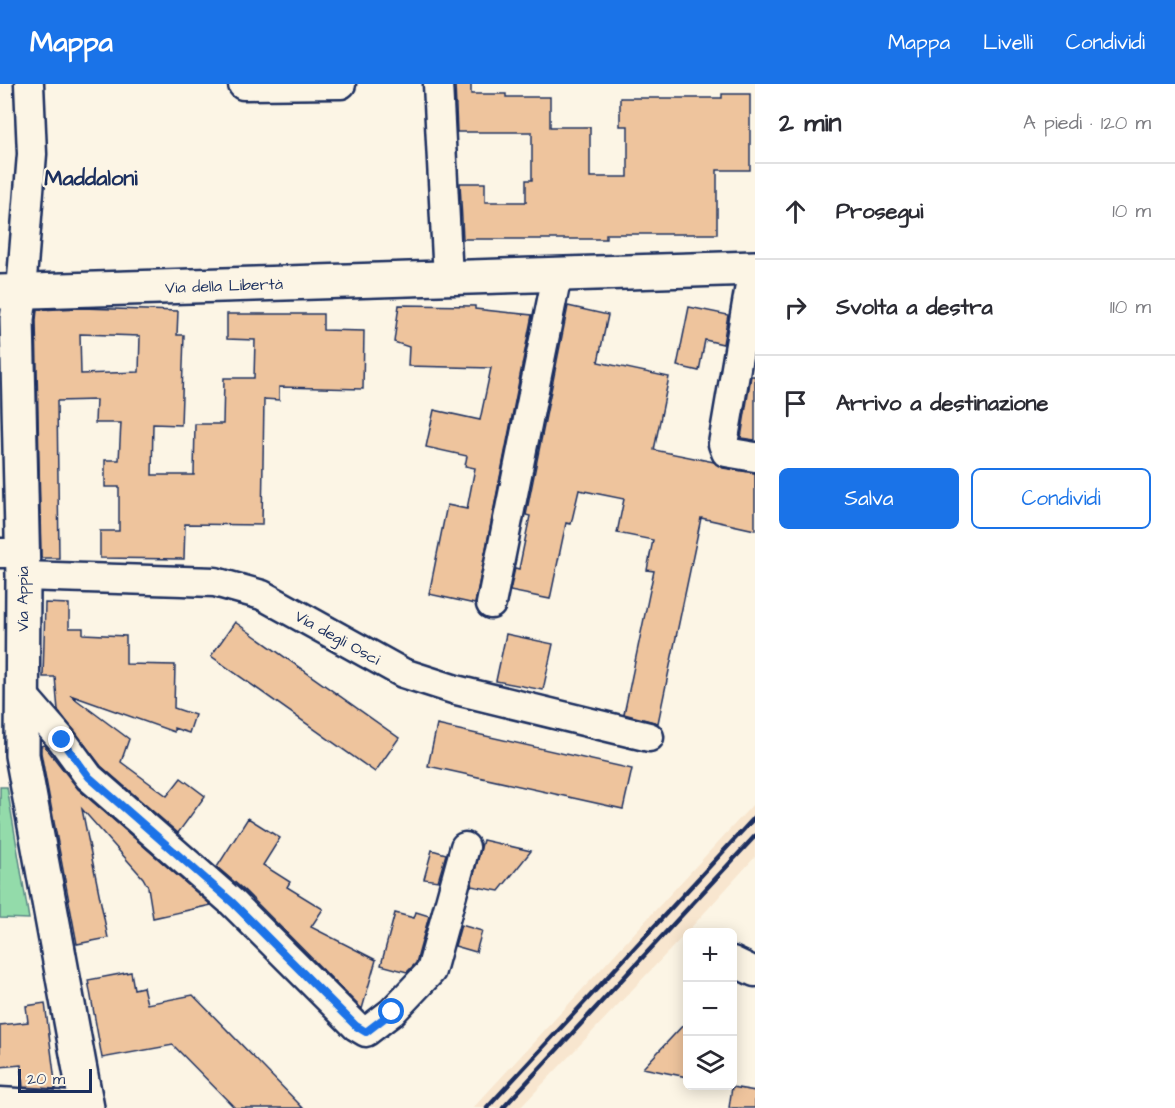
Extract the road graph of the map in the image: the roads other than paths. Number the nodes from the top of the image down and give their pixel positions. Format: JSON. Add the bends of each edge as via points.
{"nodes":[{"id":1,"x":29,"y":84,"type":"edge"},
{"id":2,"x":341,"y":84,"type":"edge"},
{"id":3,"x":438,"y":84,"type":"edge"},
{"id":4,"x":243,"y":85,"type":"edge"},
{"id":5,"x":754,"y":268,"type":"edge"},
{"id":6,"x":557,"y":275,"type":"junction"},
{"id":7,"x":448,"y":278,"type":"junction"},
{"id":8,"x":10,"y":292,"type":"edge"},
{"id":9,"x":755,"y":457,"type":"edge"},
{"id":10,"x":15,"y":561,"type":"edge"},
{"id":11,"x":491,"y":604,"type":"dead end"},
{"id":12,"x":22,"y":693,"type":"junction"},
{"id":13,"x":649,"y":736,"type":"dead end"},
{"id":14,"x":11,"y":755,"type":"edge"},
{"id":15,"x":465,"y":848,"type":"dead end"},
{"id":16,"x":737,"y":963,"type":"edge"},
{"id":17,"x":755,"y":972,"type":"edge"},
{"id":18,"x":0,"y":1102,"type":"edge"},
{"id":19,"x":87,"y":1107,"type":"edge"}],
"edges":[{"from":1,"to":8,"type":"street","name":"Via Appia","via":[[32,154]]},
{"from":2,"to":4,"type":"street"},
{"from":3,"to":7,"type":"street"},
{"from":5,"to":6,"type":"street","name":"Via della Libertà"},
{"from":5,"to":9,"type":"street","via":[[723,444],[726,452]]},
{"from":6,"to":7,"type":"street","name":"Via della Libertà"},
{"from":6,"to":11,"type":"street"},
{"from":7,"to":8,"type":"street","name":"Via della Libertà"},
{"from":8,"to":10,"type":"street","name":"Via Appia","via":[[17,319]]},
{"from":10,"to":12,"type":"street","name":"Via Appia"},
{"from":10,"to":13,"type":"street","name":"Via degli Osci","via":[[215,582],[262,595],[403,673],[456,690]]},
{"from":12,"to":14,"type":"street","name":"Via Appia"},
{"from":12,"to":15,"type":"street","via":[[89,777],[233,903],[366,1032],[392,1012],[430,971]]},
{"from":14,"to":19,"type":"street","name":"Via Appia"},
{"from":16,"to":17,"type":"street"},
{"from":18,"to":19,"type":"street"}]}
